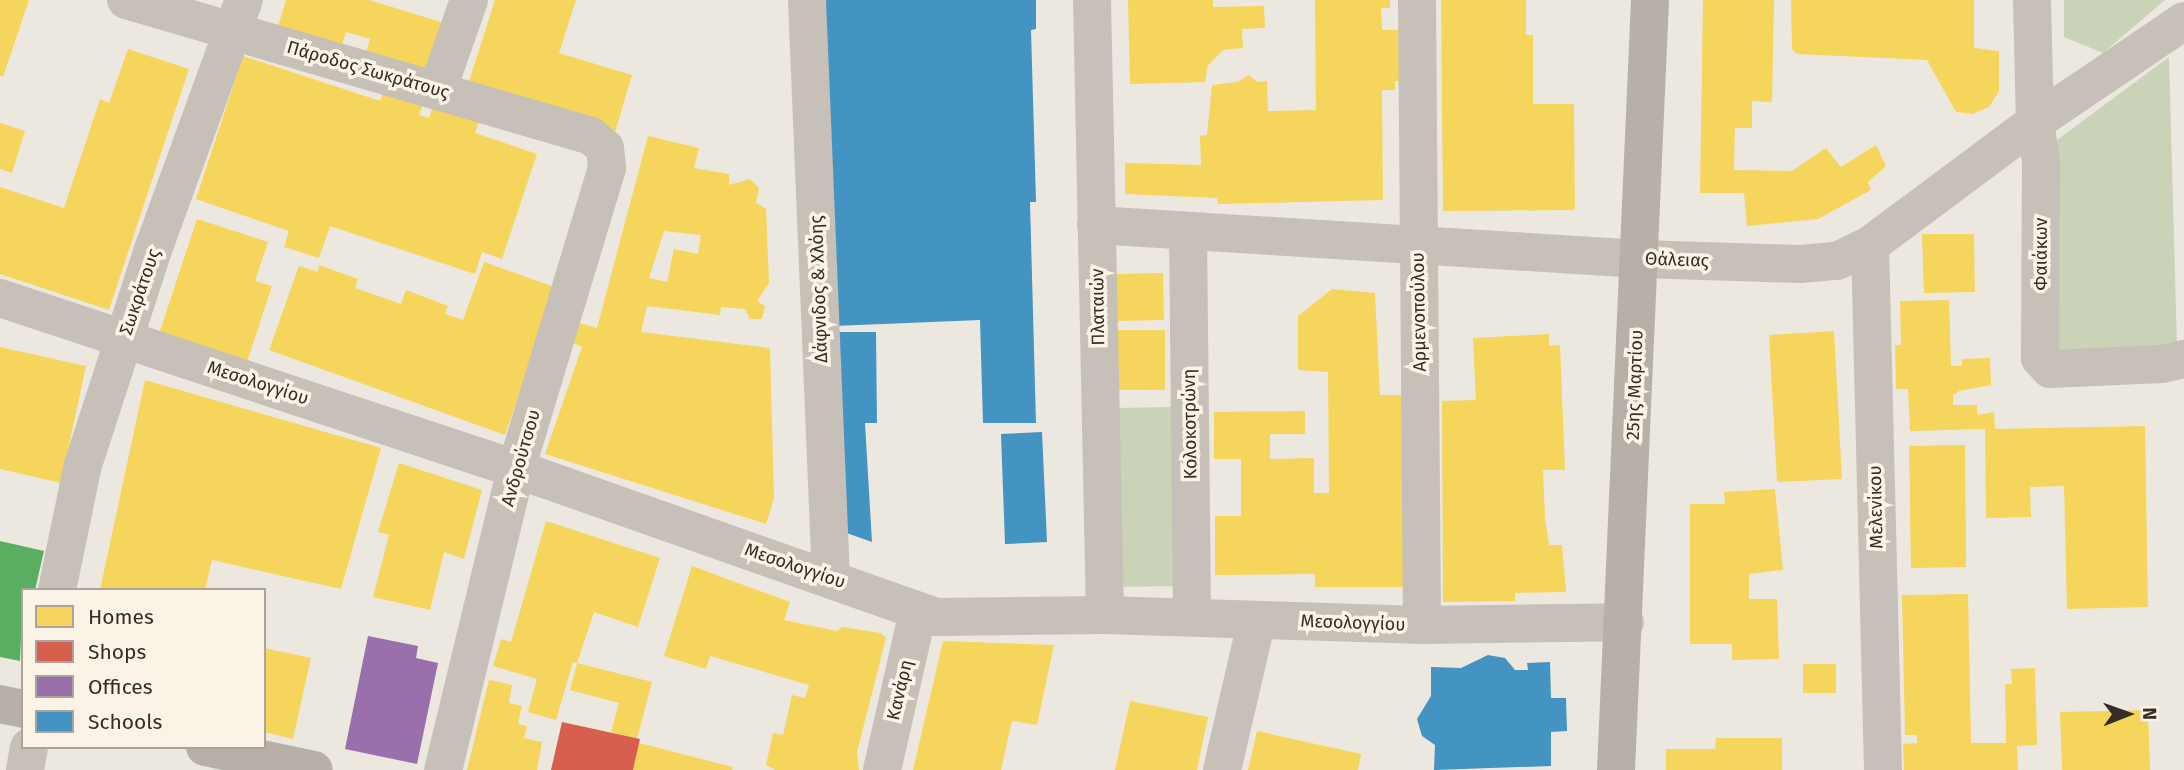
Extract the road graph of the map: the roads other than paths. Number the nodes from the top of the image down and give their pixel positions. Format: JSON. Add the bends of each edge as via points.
{"nodes":[{"id":1,"x":126,"y":0,"type":"edge"},
{"id":2,"x":469,"y":0,"type":"edge"},
{"id":3,"x":807,"y":0,"type":"edge"},
{"id":4,"x":1091,"y":0,"type":"edge"},
{"id":5,"x":1417,"y":0,"type":"edge"},
{"id":6,"x":1650,"y":0,"type":"edge"},
{"id":7,"x":2032,"y":0,"type":"edge"},
{"id":8,"x":239,"y":15,"type":"edge"},
{"id":9,"x":2184,"y":21,"type":"edge"},
{"id":10,"x":437,"y":91,"type":"junction"},
{"id":11,"x":2035,"y":122,"type":"junction"},
{"id":12,"x":605,"y":148,"type":"joint"},
{"id":13,"x":1096,"y":225,"type":"junction"},
{"id":14,"x":1188,"y":232,"type":"junction"},
{"id":15,"x":1419,"y":245,"type":"junction"},
{"id":16,"x":1870,"y":245,"type":"junction"},
{"id":17,"x":1640,"y":259,"type":"junction"},
{"id":18,"x":0,"y":298,"type":"edge"},
{"id":19,"x":124,"y":338,"type":"junction"},
{"id":20,"x":2184,"y":359,"type":"edge"},
{"id":21,"x":516,"y":469,"type":"junction"},
{"id":22,"x":831,"y":579,"type":"junction"},
{"id":23,"x":57,"y":588,"type":"edge"},
{"id":24,"x":918,"y":611,"type":"junction"},
{"id":25,"x":1105,"y":615,"type":"junction"},
{"id":26,"x":1192,"y":617,"type":"junction"},
{"id":27,"x":1257,"y":620,"type":"junction"},
{"id":28,"x":1625,"y":622,"type":"junction"},
{"id":29,"x":1422,"y":625,"type":"junction"},
{"id":30,"x":0,"y":704,"type":"edge"},
{"id":31,"x":21,"y":709,"type":"edge"},
{"id":32,"x":29,"y":749,"type":"edge"},
{"id":33,"x":214,"y":749,"type":"edge"},
{"id":34,"x":25,"y":770,"type":"edge"},
{"id":35,"x":313,"y":770,"type":"edge"},
{"id":36,"x":443,"y":770,"type":"edge"},
{"id":37,"x":882,"y":770,"type":"edge"},
{"id":38,"x":1222,"y":770,"type":"edge"},
{"id":39,"x":1616,"y":770,"type":"edge"},
{"id":40,"x":1883,"y":770,"type":"edge"}],
"edges":[{"from":1,"to":8,"type":"street","name":"Πάροδος Σωκράτους"},
{"from":2,"to":10,"type":"street"},
{"from":3,"to":22,"type":"street","name":"Δάφνιδος & Χλόης"},
{"from":4,"to":13,"type":"street","name":"Πλαταιών"},
{"from":5,"to":15,"type":"street","name":"Αρμενοπούλου"},
{"from":6,"to":17,"type":"street","name":"25ης Μαρτίου"},
{"from":7,"to":11,"type":"street","name":"Φαιάκων"},
{"from":8,"to":10,"type":"street","name":"Πάροδος Σωκράτους"},
{"from":8,"to":19,"type":"street","name":"Σωκράτους"},
{"from":9,"to":11,"type":"street","name":"Θάλειας"},
{"from":10,"to":12,"type":"street","name":"Πάροδος Σωκράτους","via":[[591,136]]},
{"from":11,"to":16,"type":"street","name":"Θάλειας"},
{"from":11,"to":20,"type":"street","name":"Φαιάκων","via":[[2041,162],[2040,358],[2050,369]]},
{"from":12,"to":21,"type":"street","name":"Ανδρούτσου","via":[[607,168]]},
{"from":13,"to":14,"type":"street","name":"Θάλειας"},
{"from":13,"to":25,"type":"street","name":"Πλαταιών"},
{"from":14,"to":15,"type":"street","name":"Θάλειας"},
{"from":14,"to":26,"type":"street","name":"Κολοκοτρώνη"},
{"from":15,"to":17,"type":"street","name":"Θάλειας"},
{"from":15,"to":29,"type":"street","name":"Αρμενοπούλου"},
{"from":16,"to":17,"type":"street","name":"Θάλειας","via":[[1843,259],[1813,264]]},
{"from":16,"to":40,"type":"street","name":"Μελενίκου"},
{"from":17,"to":28,"type":"street","name":"25ης Μαρτίου"},
{"from":18,"to":19,"type":"street","name":"Μεσολογγίου"},
{"from":19,"to":21,"type":"street","name":"Μεσολογγίου"},
{"from":19,"to":23,"type":"street","name":"Σωκράτους","via":[[83,464]]},
{"from":21,"to":22,"type":"street","name":"Μεσολογγίου"},
{"from":21,"to":36,"type":"street","name":"Ανδρούτσου"},
{"from":22,"to":24,"type":"street","name":"Μεσολογγίου"},
{"from":24,"to":25,"type":"street","name":"Μεσολογγίου","via":[[961,620]]},
{"from":24,"to":37,"type":"street","name":"Κανάρη"},
{"from":25,"to":26,"type":"street","name":"Μεσολογγίου"},
{"from":26,"to":27,"type":"street","name":"Μεσολογγίου"},
{"from":27,"to":29,"type":"street","name":"Μεσολογγίου"},
{"from":27,"to":38,"type":"street"},
{"from":28,"to":29,"type":"street","name":"Μεσολογγίου"},
{"from":28,"to":39,"type":"street","name":"25ης Μαρτίου"},
{"from":30,"to":31,"type":"street"},
{"from":32,"to":34,"type":"street"},
{"from":33,"to":35,"type":"street"}]}
